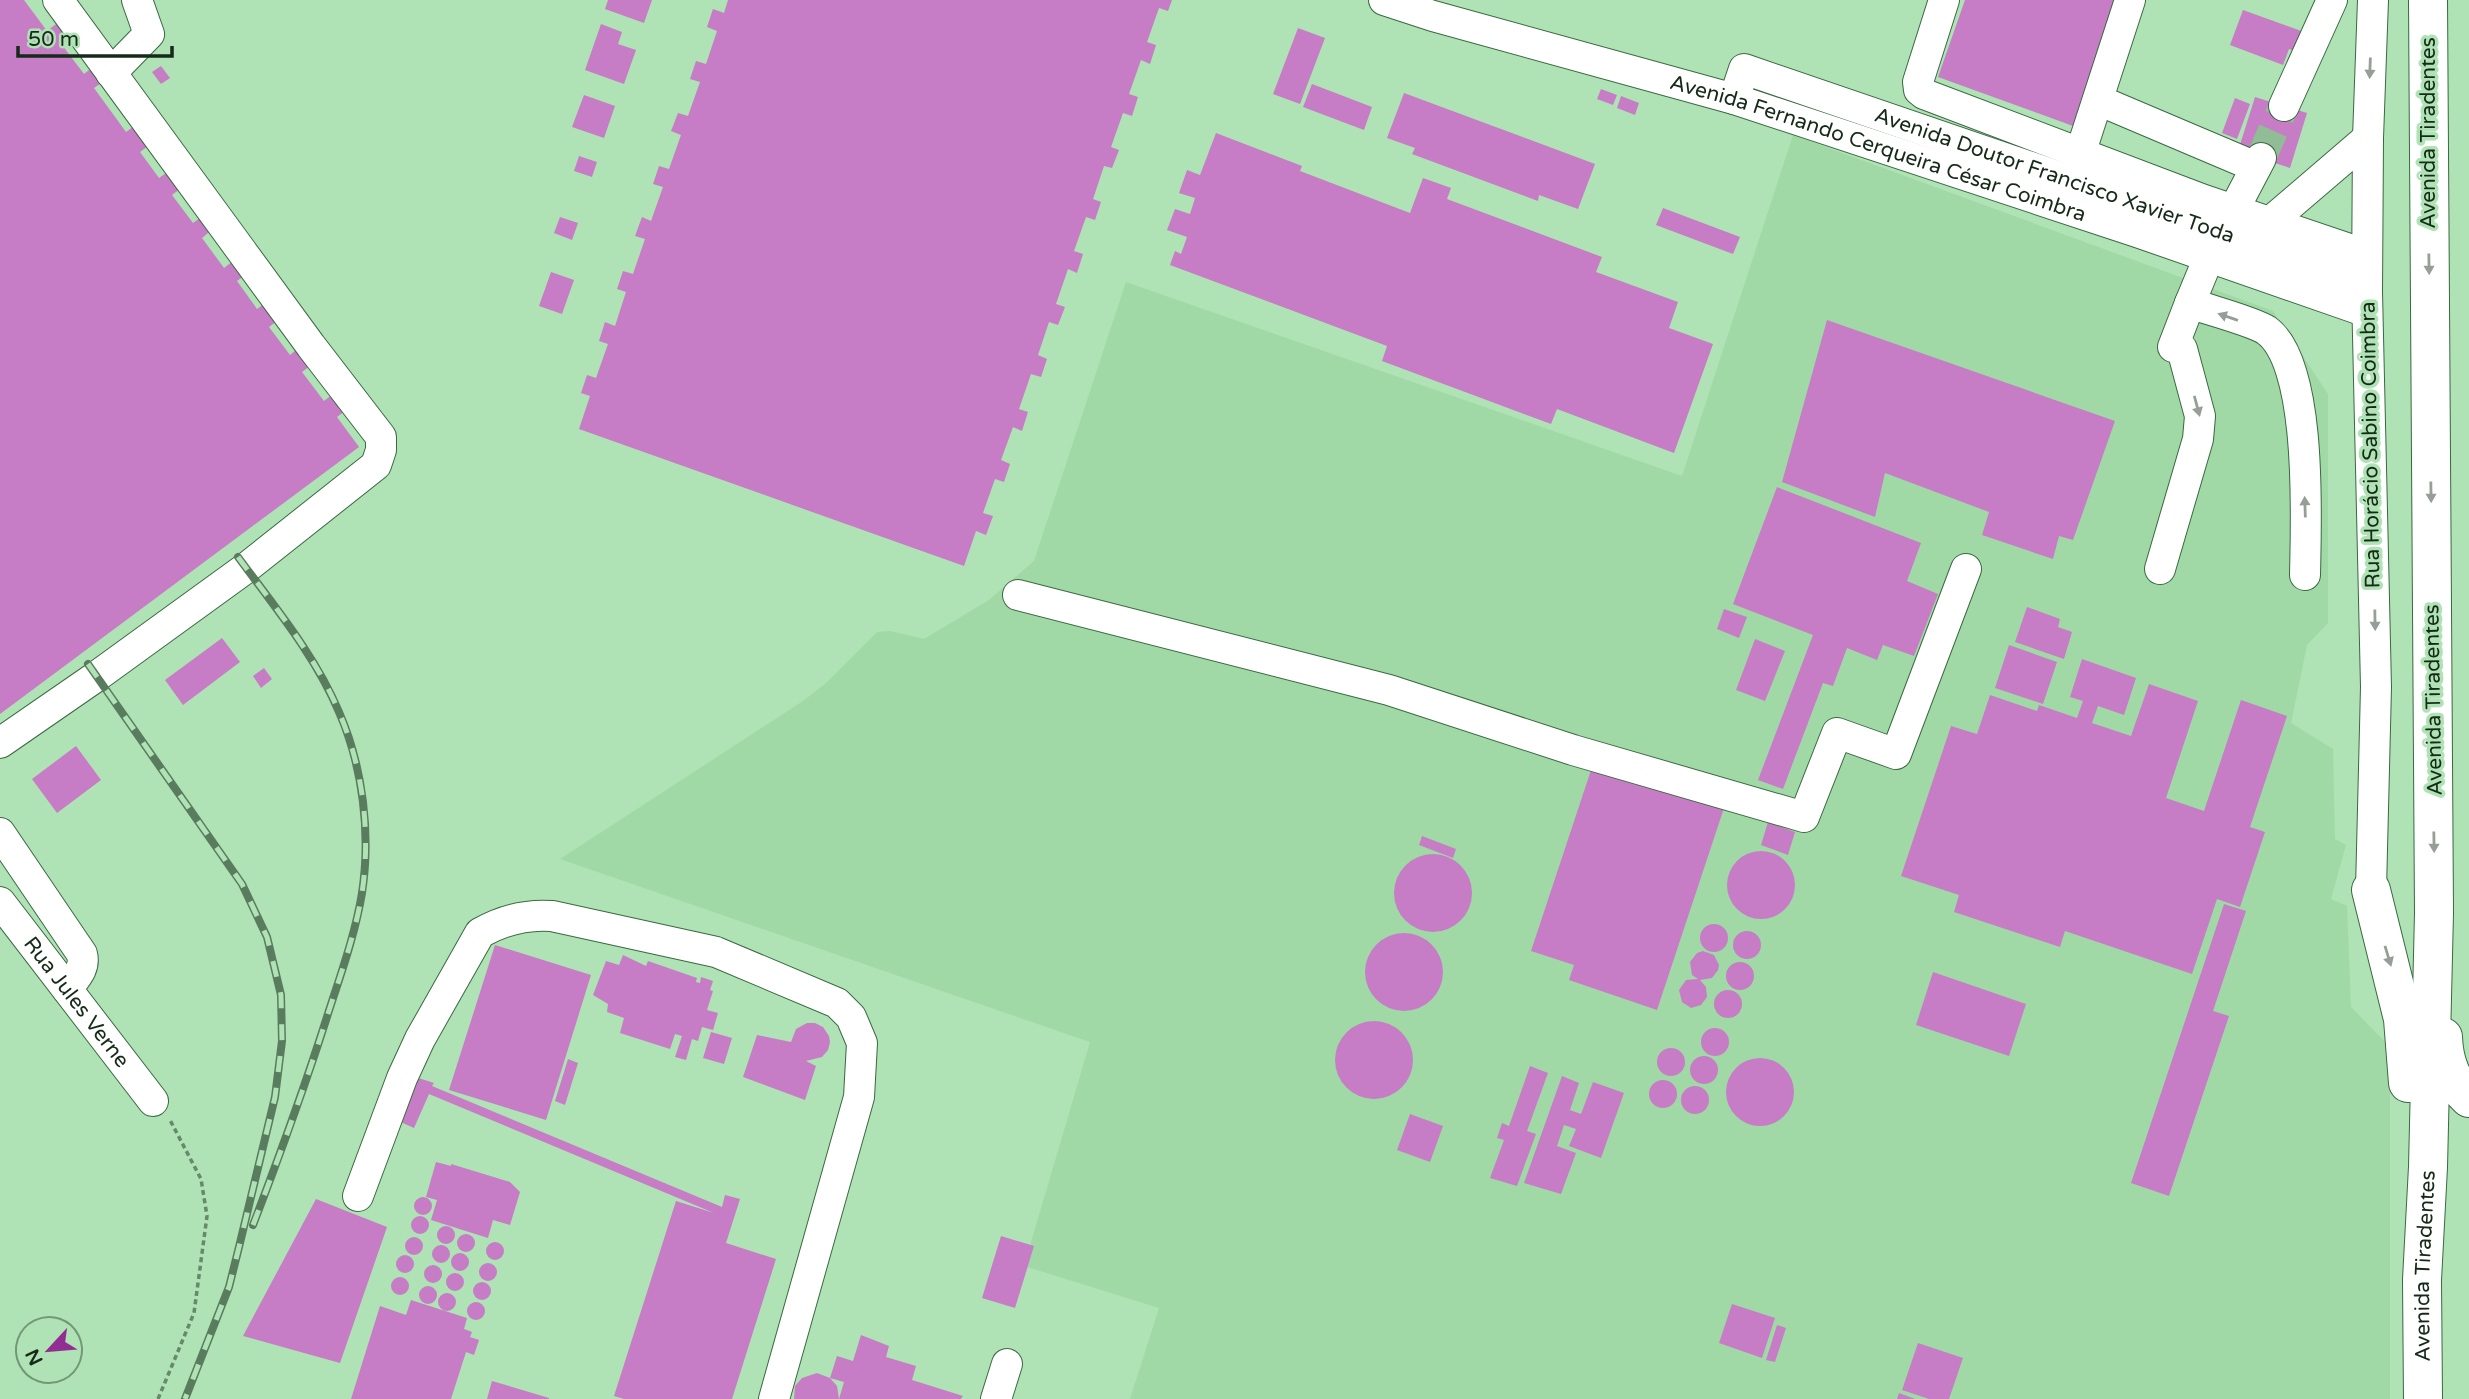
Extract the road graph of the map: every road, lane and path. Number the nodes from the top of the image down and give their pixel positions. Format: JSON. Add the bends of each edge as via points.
{"nodes":[{"id":1,"x":58,"y":0,"type":"edge"},
{"id":2,"x":137,"y":0,"type":"edge"},
{"id":3,"x":1384,"y":0,"type":"edge"},
{"id":4,"x":1944,"y":0,"type":"edge"},
{"id":5,"x":2130,"y":0,"type":"edge"},
{"id":6,"x":2332,"y":0,"type":"edge"},
{"id":7,"x":2373,"y":0,"type":"edge"},
{"id":8,"x":2428,"y":0,"type":"edge"},
{"id":9,"x":111,"y":72,"type":"junction"},
{"id":10,"x":1734,"y":99,"type":"junction"},
{"id":11,"x":2098,"y":100,"type":"junction"},
{"id":12,"x":2284,"y":106,"type":"tunnel mouth"},
{"id":13,"x":2368,"y":138,"type":"junction"},
{"id":14,"x":2080,"y":154,"type":"junction"},
{"id":15,"x":2270,"y":222,"type":"junction"},
{"id":16,"x":2221,"y":233,"type":"junction"},
{"id":17,"x":2367,"y":269,"type":"junction"},
{"id":18,"x":2190,"y":303,"type":"junction"},
{"id":19,"x":2367,"y":312,"type":"junction"},
{"id":20,"x":1966,"y":569,"type":"dead end"},
{"id":21,"x":2160,"y":569,"type":"dead end"},
{"id":22,"x":2305,"y":575,"type":"dead end"},
{"id":23,"x":1018,"y":595,"type":"dead end"},
{"id":24,"x":0,"y":743,"type":"edge"},
{"id":25,"x":0,"y":833,"type":"edge"},
{"id":26,"x":2371,"y":890,"type":"joint"},
{"id":27,"x":0,"y":902,"type":"edge"},
{"id":28,"x":2434,"y":913,"type":"junction"},
{"id":29,"x":67,"y":989,"type":"junction"},
{"id":30,"x":2469,"y":1098,"type":"edge"},
{"id":31,"x":153,"y":1101,"type":"joint"},
{"id":32,"x":358,"y":1196,"type":"dead end"},
{"id":33,"x":2424,"y":1241,"type":"junction"},
{"id":34,"x":1007,"y":1364,"type":"dead end"},
{"id":35,"x":158,"y":1399,"type":"edge"},
{"id":36,"x":774,"y":1399,"type":"edge"},
{"id":37,"x":996,"y":1399,"type":"edge"},
{"id":38,"x":2423,"y":1399,"type":"edge"}],
"edges":[{"from":1,"to":9,"type":"street"},
{"from":2,"to":9,"type":"street","via":[[149,34]]},
{"from":3,"to":10,"type":"street","name":"Avenida Fernando Cerqueira César Coimbra"},
{"from":4,"to":14,"type":"street","via":[[1919,90]]},
{"from":5,"to":11,"type":"street"},
{"from":6,"to":12,"type":"street"},
{"from":7,"to":13,"type":"street","name":"Rua Horácio Sabino Coimbra","one_way":true},
{"from":8,"to":28,"type":"highway","name":"Avenida Tiradentes","one_way":true},
{"from":9,"to":24,"type":"street","via":[[381,437],[381,450],[376,464],[246,568]]},
{"from":10,"to":16,"type":"street","name":"Avenida Fernando Cerqueira César Coimbra"},
{"from":10,"to":16,"type":"street","name":"Avenida Doutor Francisco Xavier Toda","via":[[1744,69]]},
{"from":11,"to":14,"type":"street"},
{"from":11,"to":16,"type":"street","via":[[2258,163]]},
{"from":13,"to":15,"type":"street"},
{"from":13,"to":17,"type":"street","name":"Rua Horácio Sabino Coimbra"},
{"from":14,"to":16,"type":"street"},
{"from":15,"to":16,"type":"street"},
{"from":15,"to":17,"type":"street"},
{"from":16,"to":17,"type":"street","name":"Avenida Doutor Francisco Xavier Toda"},
{"from":16,"to":18,"type":"street"},
{"from":16,"to":19,"type":"street","name":"Avenida Fernando Cerqueira César Coimbra"},
{"from":17,"to":19,"type":"street","name":"Rua Horácio Sabino Coimbra"},
{"from":18,"to":21,"type":"street","one_way":true,"via":[[2173,347],[2182,349],[2187,367],[2200,416],[2198,439]]},
{"from":22,"to":18,"type":"street","one_way":true,"via":[[2302,421],[2286,354],[2266,329]]},
{"from":19,"to":26,"type":"street","name":"Rua Horácio Sabino Coimbra","one_way":true,"via":[[2376,687]]},
{"from":20,"to":23,"type":"street","via":[[1896,754],[1838,733],[1804,817],[1573,750],[1389,690]]},
{"from":25,"to":29,"type":"street","via":[[82,954],[81,971]]},
{"from":26,"to":33,"type":"highway","one_way":true,"via":[[2403,1019]]},
{"from":27,"to":29,"type":"street","name":"Rua Jules Verne"},
{"from":28,"to":30,"type":"highway","via":[[2444,1051],[2451,1076]]},
{"from":28,"to":33,"type":"highway","name":"Avenida Tiradentes"},
{"from":29,"to":31,"type":"street","name":"Rua Jules Verne"},
{"from":31,"to":35,"type":"path","via":[[171,1121],[201,1179],[207,1216],[194,1313]]},
{"from":32,"to":36,"type":"street","via":[[420,1040],[480,933],[496,924],[552,916],[716,953],[837,1003],[851,1017],[862,1043],[859,1097]]},
{"from":33,"to":38,"type":"highway","name":"Avenida Tiradentes"},
{"from":34,"to":37,"type":"street"}]}
